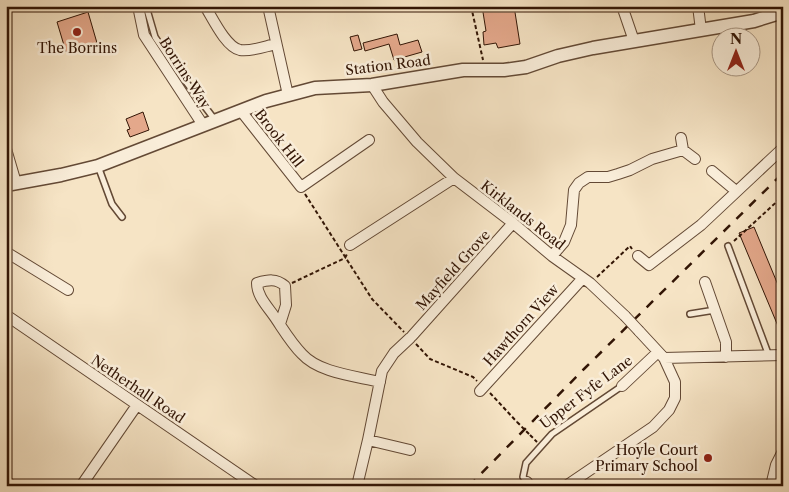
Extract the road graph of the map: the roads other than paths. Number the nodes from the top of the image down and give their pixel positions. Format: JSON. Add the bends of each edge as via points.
{"nodes":[{"id":1,"x":138,"y":6,"type":"edge"},
{"id":2,"x":146,"y":6,"type":"edge"},
{"id":3,"x":206,"y":6,"type":"edge"},
{"id":4,"x":268,"y":6,"type":"edge"},
{"id":5,"x":622,"y":6,"type":"edge"},
{"id":6,"x":698,"y":6,"type":"edge"},
{"id":7,"x":783,"y":12,"type":"edge"},
{"id":8,"x":700,"y":30,"type":"junction"},
{"id":9,"x":634,"y":41,"type":"junction"},
{"id":10,"x":276,"y":44,"type":"junction"},
{"id":11,"x":372,"y":85,"type":"junction"},
{"id":12,"x":288,"y":95,"type":"junction"},
{"id":13,"x":240,"y":111,"type":"junction"},
{"id":14,"x":215,"y":121,"type":"junction"},
{"id":15,"x":203,"y":126,"type":"junction"},
{"id":16,"x":681,"y":138,"type":"dead end"},
{"id":17,"x":369,"y":140,"type":"dead end"},
{"id":18,"x":783,"y":148,"type":"edge"},
{"id":19,"x":6,"y":149,"type":"edge"},
{"id":20,"x":683,"y":150,"type":"junction"},
{"id":21,"x":694,"y":159,"type":"dead end"},
{"id":22,"x":98,"y":166,"type":"junction"},
{"id":23,"x":712,"y":171,"type":"dead end"},
{"id":24,"x":454,"y":178,"type":"junction"},
{"id":25,"x":11,"y":184,"type":"edge"},
{"id":26,"x":736,"y":191,"type":"junction"},
{"id":27,"x":122,"y":217,"type":"dead end"},
{"id":28,"x":513,"y":223,"type":"junction"},
{"id":29,"x":350,"y":245,"type":"dead end"},
{"id":30,"x":728,"y":246,"type":"road end"},
{"id":31,"x":6,"y":252,"type":"edge"},
{"id":32,"x":552,"y":256,"type":"junction"},
{"id":33,"x":638,"y":256,"type":"road end"},
{"id":34,"x":586,"y":280,"type":"junction"},
{"id":35,"x":705,"y":282,"type":"dead end"},
{"id":36,"x":68,"y":290,"type":"dead end"},
{"id":37,"x":715,"y":310,"type":"junction"},
{"id":38,"x":690,"y":314,"type":"dead end"},
{"id":39,"x":6,"y":315,"type":"edge"},
{"id":40,"x":280,"y":324,"type":"junction"},
{"id":41,"x":661,"y":355,"type":"junction"},
{"id":42,"x":783,"y":355,"type":"edge"},
{"id":43,"x":769,"y":356,"type":"junction"},
{"id":44,"x":726,"y":357,"type":"junction"},
{"id":45,"x":380,"y":382,"type":"junction"},
{"id":46,"x":622,"y":386,"type":"joint"},
{"id":47,"x":481,"y":390,"type":"road end"},
{"id":48,"x":137,"y":405,"type":"junction"},
{"id":49,"x":368,"y":440,"type":"junction"},
{"id":50,"x":410,"y":450,"type":"dead end"},
{"id":51,"x":783,"y":451,"type":"edge"},
{"id":52,"x":6,"y":480,"type":"edge"},
{"id":53,"x":528,"y":484,"type":"edge"},
{"id":54,"x":11,"y":486,"type":"edge"},
{"id":55,"x":81,"y":486,"type":"edge"},
{"id":56,"x":256,"y":486,"type":"edge"},
{"id":57,"x":357,"y":486,"type":"edge"},
{"id":58,"x":566,"y":486,"type":"edge"},
{"id":59,"x":772,"y":486,"type":"edge"}],
"edges":[{"from":1,"to":15,"type":"street","name":"Borrins Way","via":[[144,36]]},
{"from":2,"to":14,"type":"lane","via":[[156,36]]},
{"from":3,"to":10,"type":"street","via":[[233,47],[242,50]]},
{"from":4,"to":10,"type":"street"},
{"from":5,"to":9,"type":"street"},
{"from":6,"to":8,"type":"street"},
{"from":7,"to":8,"type":"street","name":"Station Road","via":[[754,21]]},
{"from":8,"to":9,"type":"street","name":"Station Road"},
{"from":9,"to":11,"type":"street","name":"Station Road","via":[[558,56],[526,67],[463,70]]},
{"from":10,"to":12,"type":"street"},
{"from":11,"to":12,"type":"street","name":"Station Road","via":[[315,88]]},
{"from":11,"to":24,"type":"street","name":"Kirklands Road","via":[[417,142]]},
{"from":12,"to":13,"type":"street","name":"Station Road"},
{"from":13,"to":14,"type":"street","name":"Station Road"},
{"from":13,"to":17,"type":"street","name":"Brook Hill","via":[[301,187]]},
{"from":14,"to":15,"type":"street","name":"Station Road"},
{"from":15,"to":22,"type":"street","name":"Station Road"},
{"from":16,"to":20,"type":"street"},
{"from":18,"to":26,"type":"street"},
{"from":19,"to":25,"type":"street"},
{"from":20,"to":21,"type":"street"},
{"from":20,"to":32,"type":"street","via":[[618,174],[588,177],[579,183],[574,190],[571,225],[564,242]]},
{"from":22,"to":25,"type":"street","name":"Station Road"},
{"from":22,"to":27,"type":"lane","via":[[112,204]]},
{"from":23,"to":26,"type":"street"},
{"from":24,"to":28,"type":"street","name":"Kirklands Road"},
{"from":24,"to":29,"type":"street"},
{"from":26,"to":33,"type":"street","via":[[701,225],[649,265]]},
{"from":28,"to":32,"type":"street","name":"Kirklands Road"},
{"from":28,"to":45,"type":"street","name":"Mayfield Grove","via":[[394,353],[382,371]]},
{"from":30,"to":43,"type":"lane"},
{"from":31,"to":36,"type":"street"},
{"from":32,"to":34,"type":"street","name":"Kirklands Road"},
{"from":34,"to":41,"type":"street","name":"Kirklands Road","bridge":true,"via":[[626,316]]},
{"from":34,"to":47,"type":"street","name":"Hawthorn View"},
{"from":35,"to":37,"type":"street"},
{"from":37,"to":38,"type":"lane"},
{"from":37,"to":44,"type":"street","via":[[726,342]]},
{"from":39,"to":48,"type":"street","name":"Netherhall Road"},
{"from":40,"to":40,"type":"street","via":[[261,298],[254,282],[280,281],[285,286],[286,305]]},
{"from":40,"to":45,"type":"street","via":[[302,354],[313,363]]},
{"from":41,"to":44,"type":"street"},
{"from":41,"to":46,"type":"street","name":"Upper Fyfe Lane"},
{"from":41,"to":58,"type":"street","name":"Kirklands Road","via":[[676,382],[675,398],[669,410],[653,427]]},
{"from":42,"to":43,"type":"street"},
{"from":43,"to":44,"type":"street"},
{"from":45,"to":49,"type":"street","name":"Mayfield Grove"},
{"from":46,"to":53,"type":"lane","name":"Upper Fyfe Lane","via":[[552,434],[526,463],[523,477]]},
{"from":48,"to":55,"type":"street"},
{"from":48,"to":56,"type":"street","name":"Netherhall Road"},
{"from":49,"to":50,"type":"street"},
{"from":49,"to":57,"type":"street","name":"Mayfield Grove"},
{"from":51,"to":59,"type":"street"},
{"from":52,"to":54,"type":"street"}]}
